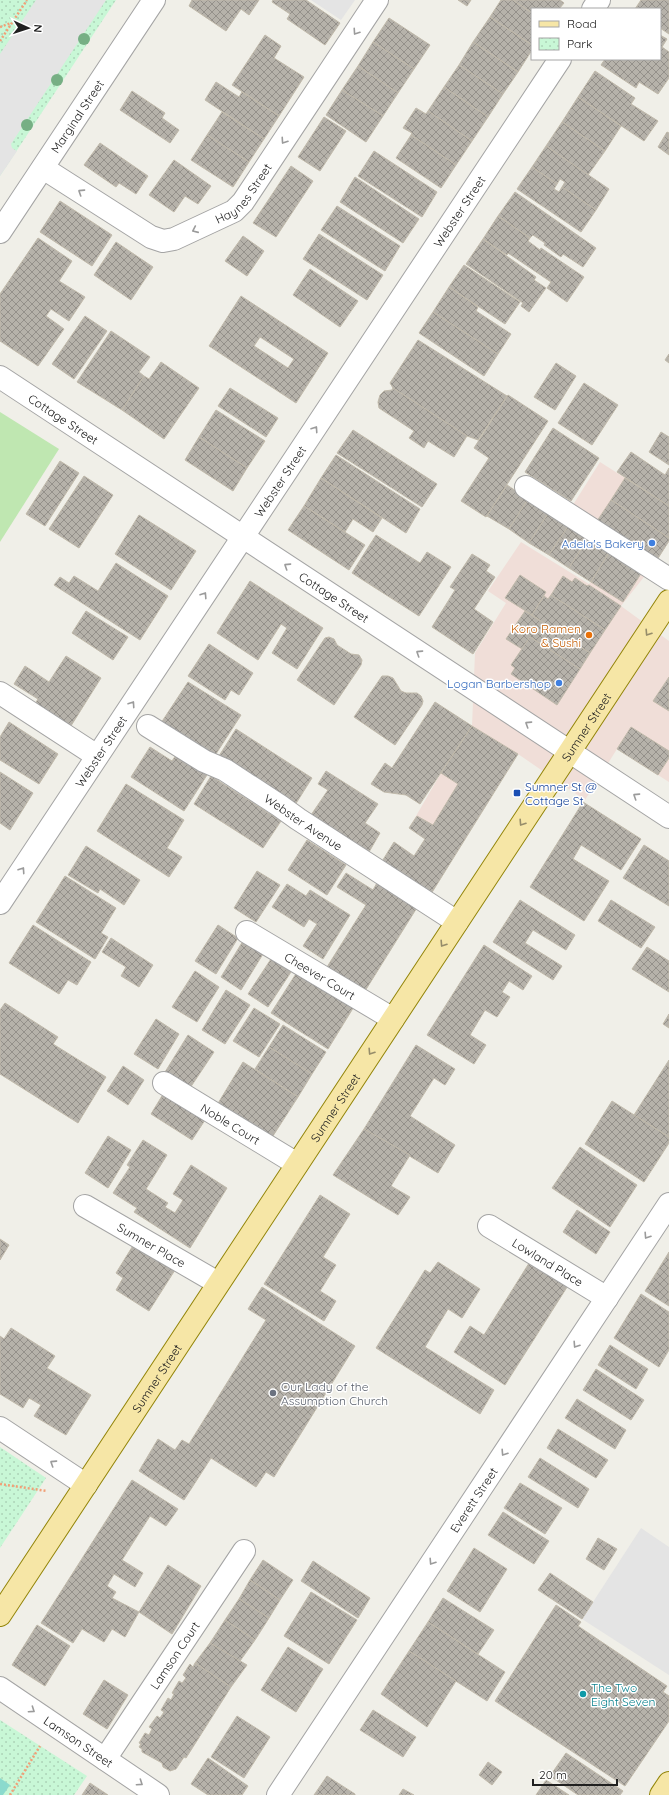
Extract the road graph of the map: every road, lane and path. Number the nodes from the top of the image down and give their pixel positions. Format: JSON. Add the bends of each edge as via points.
{"nodes":[{"id":1,"x":27,"y":0,"type":"edge"},
{"id":2,"x":154,"y":0,"type":"edge"},
{"id":3,"x":378,"y":0,"type":"edge"},
{"id":4,"x":12,"y":23,"type":"junction"},
{"id":5,"x":0,"y":27,"type":"edge"},
{"id":6,"x":0,"y":41,"type":"edge"},
{"id":7,"x":559,"y":60,"type":"edge"},
{"id":8,"x":43,"y":168,"type":"junction"},
{"id":9,"x":0,"y":232,"type":"edge"},
{"id":10,"x":0,"y":377,"type":"edge"},
{"id":11,"x":526,"y":487,"type":"dead end"},
{"id":12,"x":243,"y":537,"type":"junction"},
{"id":13,"x":669,"y":579,"type":"edge"},
{"id":14,"x":669,"y":601,"type":"edge"},
{"id":15,"x":0,"y":693,"type":"edge"},
{"id":16,"x":148,"y":726,"type":"dead end"},
{"id":17,"x":569,"y":752,"type":"junction"},
{"id":18,"x":97,"y":756,"type":"junction"},
{"id":19,"x":669,"y":817,"type":"edge"},
{"id":20,"x":0,"y":903,"type":"edge"},
{"id":21,"x":457,"y":922,"type":"junction"},
{"id":22,"x":247,"y":932,"type":"dead end"},
{"id":23,"x":393,"y":1019,"type":"junction"},
{"id":24,"x":164,"y":1083,"type":"dead end"},
{"id":25,"x":297,"y":1164,"type":"junction"},
{"id":26,"x":669,"y":1204,"type":"edge"},
{"id":27,"x":85,"y":1206,"type":"dead end"},
{"id":28,"x":489,"y":1226,"type":"dead end"},
{"id":29,"x":218,"y":1283,"type":"junction"},
{"id":30,"x":607,"y":1298,"type":"junction"},
{"id":31,"x":0,"y":1428,"type":"edge"},
{"id":32,"x":0,"y":1484,"type":"edge"},
{"id":33,"x":86,"y":1485,"type":"junction"},
{"id":34,"x":47,"y":1491,"type":"dead end"},
{"id":35,"x":244,"y":1551,"type":"dead end"},
{"id":36,"x":0,"y":1615,"type":"edge"},
{"id":37,"x":0,"y":1688,"type":"edge"},
{"id":38,"x":41,"y":1745,"type":"dead end"},
{"id":39,"x":105,"y":1759,"type":"junction"},
{"id":40,"x":669,"y":1783,"type":"edge"},
{"id":41,"x":10,"y":1795,"type":"edge"},
{"id":42,"x":158,"y":1795,"type":"edge"},
{"id":43,"x":278,"y":1795,"type":"edge"},
{"id":44,"x":661,"y":1795,"type":"edge"}],
"edges":[{"from":1,"to":4,"type":"path"},
{"from":2,"to":8,"type":"street","name":"Marginal Street"},
{"from":3,"to":8,"type":"street","name":"Haynes Street","one_way":true,"via":[[243,202],[222,218],[174,239],[151,238]]},
{"from":4,"to":5,"type":"path"},
{"from":4,"to":6,"type":"path"},
{"from":12,"to":7,"type":"street","name":"Webster Street","one_way":true},
{"from":8,"to":9,"type":"street","name":"Marginal Street"},
{"from":10,"to":12,"type":"street","name":"Cottage Street"},
{"from":11,"to":13,"type":"street"},
{"from":17,"to":12,"type":"street","name":"Cottage Street","one_way":true},
{"from":18,"to":12,"type":"street","name":"Webster Street","one_way":true},
{"from":14,"to":17,"type":"main road","name":"Sumner Street","one_way":true},
{"from":15,"to":18,"type":"street"},
{"from":16,"to":21,"type":"street","name":"Webster Avenue","via":[[204,761],[225,770]]},
{"from":19,"to":17,"type":"street","name":"Cottage Street","one_way":true},
{"from":17,"to":21,"type":"main road","name":"Sumner Street","one_way":true},
{"from":20,"to":18,"type":"street","name":"Webster Street","one_way":true},
{"from":21,"to":23,"type":"main road","name":"Sumner Street","one_way":true},
{"from":22,"to":23,"type":"street","name":"Cheever Court"},
{"from":23,"to":25,"type":"main road","name":"Sumner Street","one_way":true},
{"from":24,"to":25,"type":"street","name":"Noble Court"},
{"from":25,"to":29,"type":"main road","name":"Sumner Street"},
{"from":26,"to":30,"type":"street","name":"Everett Street","one_way":true},
{"from":27,"to":29,"type":"street","name":"Sumner Place"},
{"from":28,"to":30,"type":"street","name":"Lowland Place"},
{"from":29,"to":33,"type":"main road","name":"Sumner Street"},
{"from":30,"to":43,"type":"street","name":"Everett Street","one_way":true},
{"from":33,"to":31,"type":"street","one_way":true},
{"from":32,"to":34,"type":"path"},
{"from":33,"to":36,"type":"main road","name":"Sumner Street"},
{"from":35,"to":39,"type":"street","name":"Lamson Court"},
{"from":37,"to":39,"type":"street","name":"Lamson Street","one_way":true},
{"from":38,"to":41,"type":"path"},
{"from":39,"to":42,"type":"street","name":"Lamson Street","one_way":true},
{"from":40,"to":44,"type":"main road"}]}
